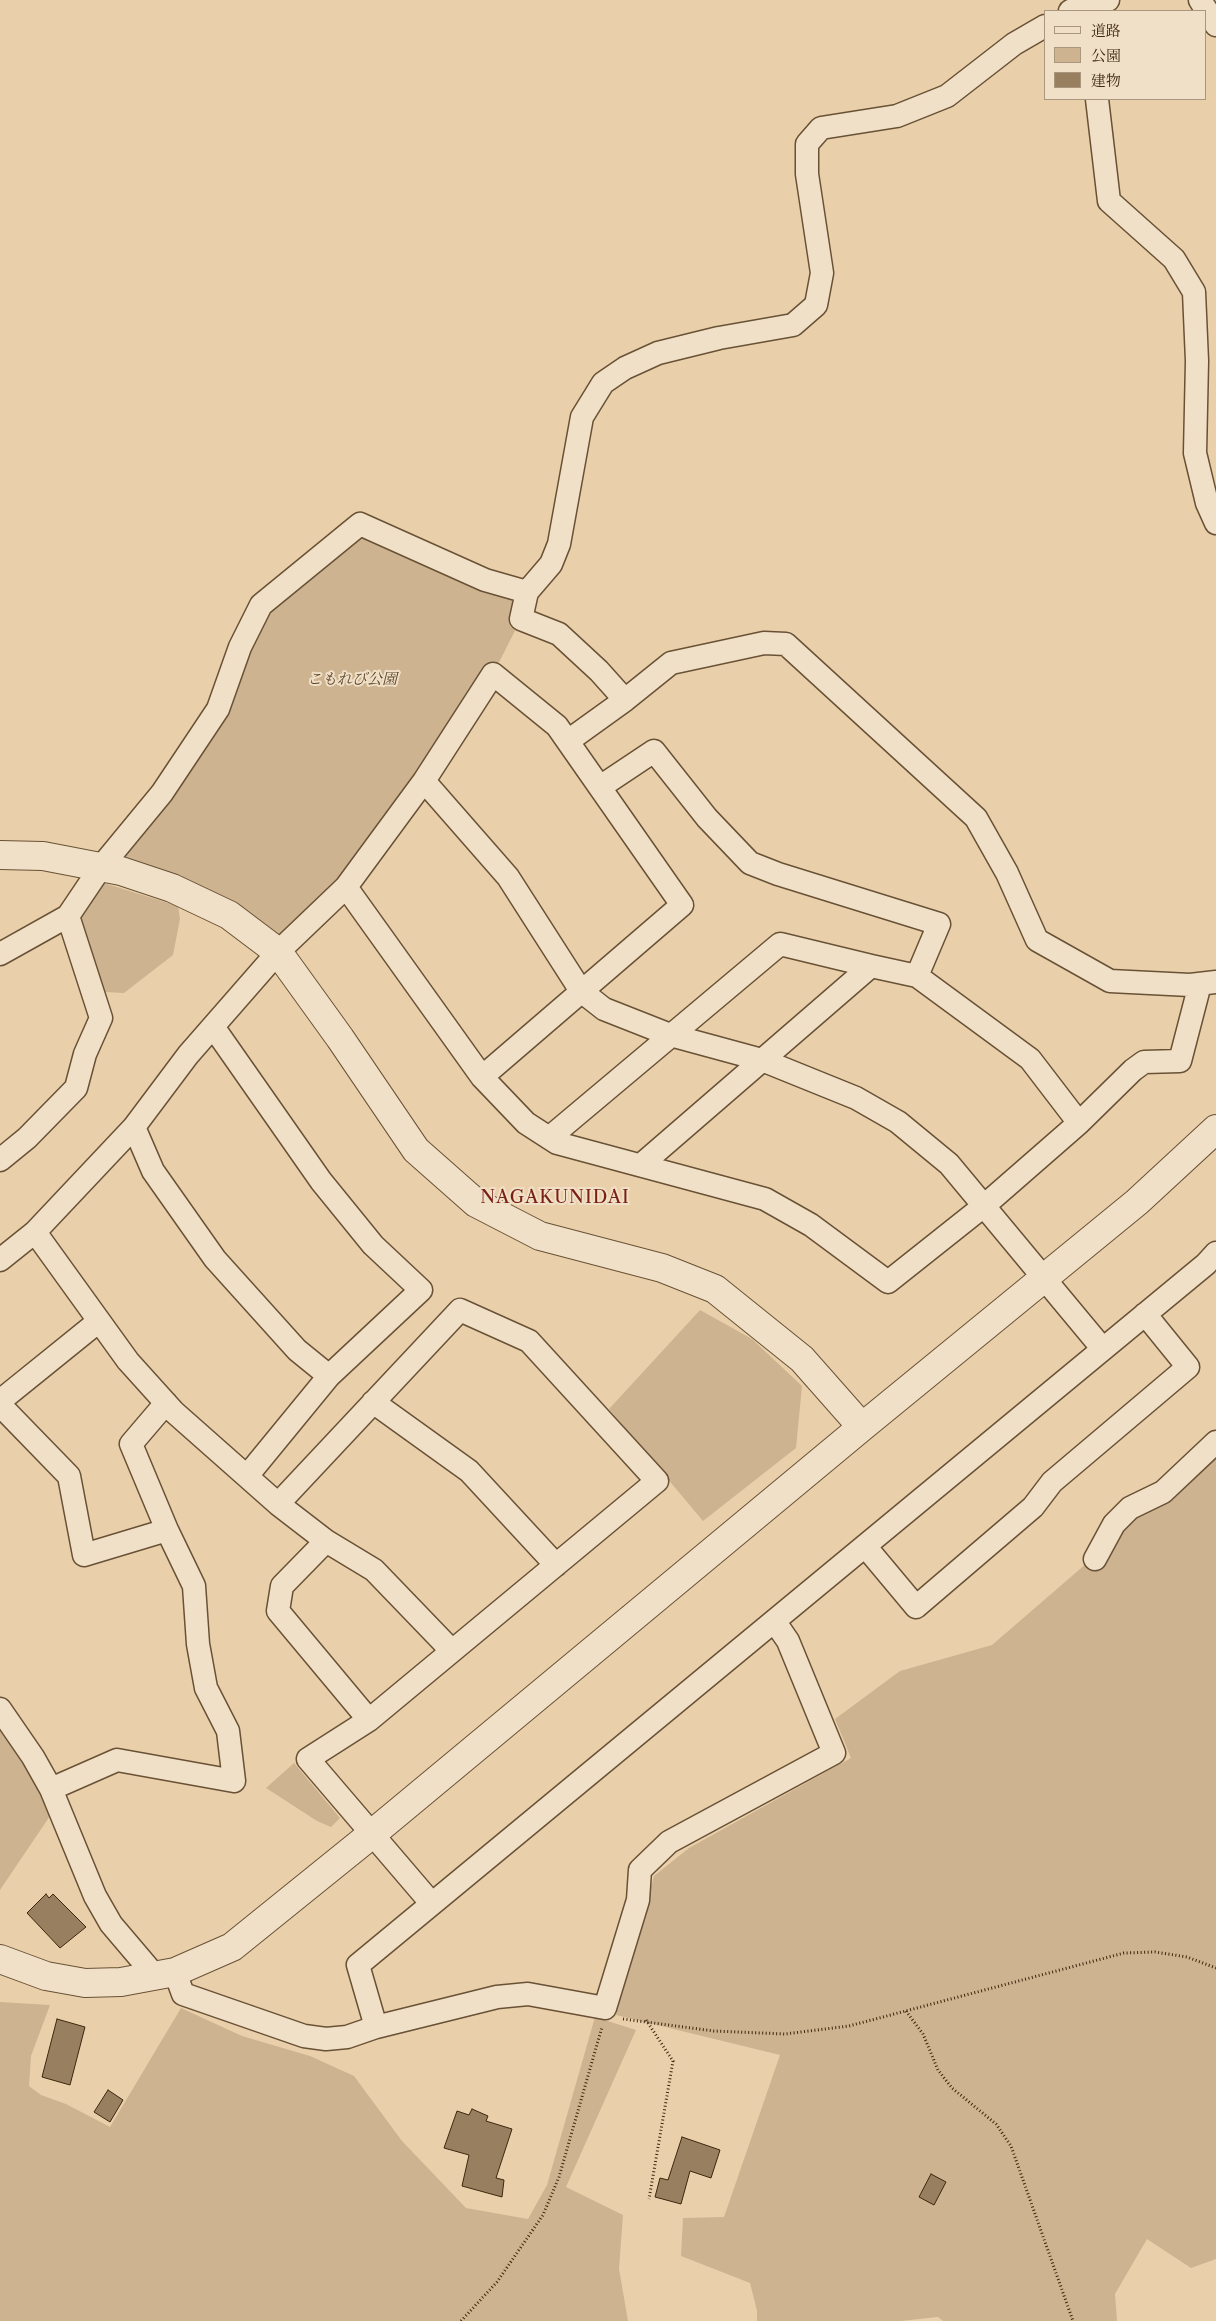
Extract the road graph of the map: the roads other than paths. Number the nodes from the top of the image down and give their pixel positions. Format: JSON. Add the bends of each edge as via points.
{"nodes":[{"id":1,"x":1200,"y":0,"type":"edge"},
{"id":2,"x":1216,"y":25,"type":"edge"},
{"id":3,"x":1044,"y":27,"type":"edge"},
{"id":4,"x":1097,"y":100,"type":"edge"},
{"id":5,"x":1216,"y":523,"type":"edge"},
{"id":6,"x":527,"y":592,"type":"junction"},
{"id":7,"x":624,"y":700,"type":"junction"},
{"id":8,"x":568,"y":741,"type":"junction"},
{"id":9,"x":424,"y":781,"type":"junction"},
{"id":10,"x":600,"y":787,"type":"junction"},
{"id":11,"x":0,"y":855,"type":"edge"},
{"id":12,"x":101,"y":867,"type":"junction"},
{"id":13,"x":346,"y":887,"type":"junction"},
{"id":14,"x":68,"y":916,"type":"junction"},
{"id":15,"x":278,"y":952,"type":"junction"},
{"id":16,"x":0,"y":954,"type":"edge"},
{"id":17,"x":872,"y":966,"type":"junction"},
{"id":18,"x":917,"y":976,"type":"junction"},
{"id":19,"x":1208,"y":983,"type":"edge"},
{"id":20,"x":581,"y":991,"type":"junction"},
{"id":21,"x":214,"y":1028,"type":"junction"},
{"id":22,"x":670,"y":1035,"type":"junction"},
{"id":23,"x":762,"y":1060,"type":"junction"},
{"id":24,"x":482,"y":1077,"type":"junction"},
{"id":25,"x":1078,"y":1123,"type":"junction"},
{"id":26,"x":134,"y":1127,"type":"junction"},
{"id":27,"x":1216,"y":1130,"type":"edge"},
{"id":28,"x":549,"y":1138,"type":"junction"},
{"id":29,"x":0,"y":1160,"type":"edge"},
{"id":30,"x":641,"y":1165,"type":"junction"},
{"id":31,"x":985,"y":1205,"type":"junction"},
{"id":32,"x":35,"y":1232,"type":"junction"},
{"id":33,"x":1216,"y":1253,"type":"edge"},
{"id":34,"x":0,"y":1260,"type":"edge"},
{"id":35,"x":1044,"y":1279,"type":"junction"},
{"id":36,"x":1145,"y":1314,"type":"junction"},
{"id":37,"x":99,"y":1321,"type":"junction"},
{"id":38,"x":1102,"y":1348,"type":"junction"},
{"id":39,"x":329,"y":1376,"type":"junction"},
{"id":40,"x":373,"y":1402,"type":"junction"},
{"id":41,"x":0,"y":1403,"type":"edge"},
{"id":42,"x":166,"y":1403,"type":"junction"},
{"id":43,"x":862,"y":1427,"type":"junction"},
{"id":44,"x":1216,"y":1442,"type":"edge"},
{"id":45,"x":247,"y":1476,"type":"junction"},
{"id":46,"x":278,"y":1504,"type":"junction"},
{"id":47,"x":168,"y":1530,"type":"junction"},
{"id":48,"x":326,"y":1541,"type":"junction"},
{"id":49,"x":864,"y":1546,"type":"junction"},
{"id":50,"x":1095,"y":1559,"type":"dead end"},
{"id":51,"x":556,"y":1565,"type":"junction"},
{"id":52,"x":775,"y":1622,"type":"junction"},
{"id":53,"x":452,"y":1651,"type":"junction"},
{"id":54,"x":0,"y":1709,"type":"edge"},
{"id":55,"x":369,"y":1720,"type":"junction"},
{"id":56,"x":51,"y":1789,"type":"junction"},
{"id":57,"x":372,"y":1834,"type":"junction"},
{"id":58,"x":432,"y":1904,"type":"junction"},
{"id":59,"x":0,"y":1959,"type":"edge"},
{"id":60,"x":165,"y":1974,"type":"junction"},
{"id":61,"x":376,"y":2027,"type":"junction"}],
"edges":[{"from":1,"to":2,"type":"street"},
{"from":3,"to":6,"type":"street","via":[[1014,44],[947,96],[897,116],[821,128],[807,144],[807,174],[822,273],[816,305],[793,325],[658,353],[625,368],[603,383],[582,418],[559,544],[551,564]]},
{"from":4,"to":5,"type":"street","via":[[1108,201],[1174,259],[1194,292],[1198,360],[1195,453],[1207,503]]},
{"from":6,"to":7,"type":"street","via":[[520,619],[559,634],[599,671]]},
{"from":6,"to":12,"type":"street","via":[[485,580],[360,524],[262,605],[240,647],[218,709],[162,793]]},
{"from":7,"to":8,"type":"street"},
{"from":7,"to":19,"type":"street","via":[[672,663],[764,643],[786,644],[976,818],[1008,873],[1037,940],[1110,981]]},
{"from":8,"to":9,"type":"street","via":[[557,726],[493,674]]},
{"from":8,"to":10,"type":"street"},
{"from":9,"to":13,"type":"street"},
{"from":9,"to":20,"type":"street","via":[[508,877]]},
{"from":10,"to":18,"type":"street","via":[[654,751],[707,818],[750,863],[939,924]]},
{"from":10,"to":20,"type":"street","via":[[682,906]]},
{"from":11,"to":12,"type":"street","via":[[43,856]]},
{"from":12,"to":14,"type":"street"},
{"from":12,"to":15,"type":"street","via":[[172,888],[229,915]]},
{"from":13,"to":15,"type":"street"},
{"from":13,"to":24,"type":"street"},
{"from":14,"to":16,"type":"street"},
{"from":14,"to":29,"type":"street","via":[[101,1018],[85,1054],[76,1088],[27,1138]]},
{"from":15,"to":21,"type":"street"},
{"from":15,"to":43,"type":"street","via":[[416,1150],[476,1203],[540,1236],[662,1268],[715,1290],[802,1359]]},
{"from":17,"to":18,"type":"street"},
{"from":17,"to":22,"type":"street","via":[[780,944]]},
{"from":17,"to":23,"type":"street"},
{"from":18,"to":25,"type":"street","via":[[1030,1059]]},
{"from":19,"to":25,"type":"street","via":[[1180,1061],[1144,1062]]},
{"from":20,"to":22,"type":"street","via":[[604,1009]]},
{"from":20,"to":24,"type":"street"},
{"from":21,"to":26,"type":"street","via":[[188,1055]]},
{"from":21,"to":39,"type":"street","via":[[321,1181],[372,1245],[422,1290]]},
{"from":22,"to":23,"type":"street"},
{"from":22,"to":28,"type":"street"},
{"from":23,"to":30,"type":"street"},
{"from":23,"to":31,"type":"street","via":[[856,1098],[898,1122],[949,1164]]},
{"from":24,"to":28,"type":"street","via":[[526,1122]]},
{"from":25,"to":31,"type":"street"},
{"from":26,"to":32,"type":"street"},
{"from":26,"to":39,"type":"street","via":[[153,1171],[215,1260],[297,1350]]},
{"from":27,"to":35,"type":"street","via":[[1137,1202]]},
{"from":28,"to":30,"type":"street"},
{"from":30,"to":31,"type":"street","via":[[765,1199],[811,1225],[888,1282]]},
{"from":31,"to":35,"type":"street"},
{"from":32,"to":34,"type":"street"},
{"from":32,"to":37,"type":"street"},
{"from":33,"to":36,"type":"street"},
{"from":35,"to":38,"type":"street"},
{"from":35,"to":43,"type":"street"},
{"from":36,"to":38,"type":"street"},
{"from":36,"to":49,"type":"street","via":[[1188,1367],[1052,1482],[1033,1508],[916,1607]]},
{"from":37,"to":41,"type":"street"},
{"from":37,"to":42,"type":"street","via":[[128,1361]]},
{"from":38,"to":49,"type":"street"},
{"from":39,"to":45,"type":"street"},
{"from":40,"to":46,"type":"street"},
{"from":40,"to":51,"type":"street","via":[[469,1471]]},
{"from":40,"to":51,"type":"street","via":[[460,1310],[529,1341],[657,1481]]},
{"from":41,"to":47,"type":"street","via":[[69,1476],[84,1555]]},
{"from":42,"to":45,"type":"street"},
{"from":42,"to":47,"type":"street","via":[[131,1444]]},
{"from":43,"to":57,"type":"street"},
{"from":44,"to":50,"type":"street","via":[[1163,1492],[1130,1508],[1114,1524]]},
{"from":45,"to":46,"type":"street"},
{"from":46,"to":48,"type":"street"},
{"from":47,"to":56,"type":"street","via":[[194,1586],[198,1644],[206,1688],[228,1731],[234,1781],[117,1760]]},
{"from":48,"to":53,"type":"street","via":[[374,1570]]},
{"from":48,"to":55,"type":"street","via":[[282,1586],[278,1611]]},
{"from":49,"to":52,"type":"street"},
{"from":51,"to":53,"type":"street"},
{"from":52,"to":58,"type":"street"},
{"from":52,"to":61,"type":"street","via":[[788,1641],[834,1753],[668,1842],[640,1870],[638,1900],[606,2010],[528,1994],[497,1997]]},
{"from":53,"to":55,"type":"street"},
{"from":54,"to":56,"type":"street","via":[[33,1756]]},
{"from":55,"to":57,"type":"street","via":[[308,1759]]},
{"from":56,"to":60,"type":"street","via":[[95,1896],[111,1924]]},
{"from":57,"to":58,"type":"street"},
{"from":57,"to":60,"type":"street","via":[[232,1947]]},
{"from":58,"to":61,"type":"street","via":[[358,1965]]},
{"from":59,"to":60,"type":"street","via":[[46,1976],[84,1983],[121,1982]]},
{"from":60,"to":61,"type":"street","via":[[183,1994],[304,2036],[346,2038]]}]}
